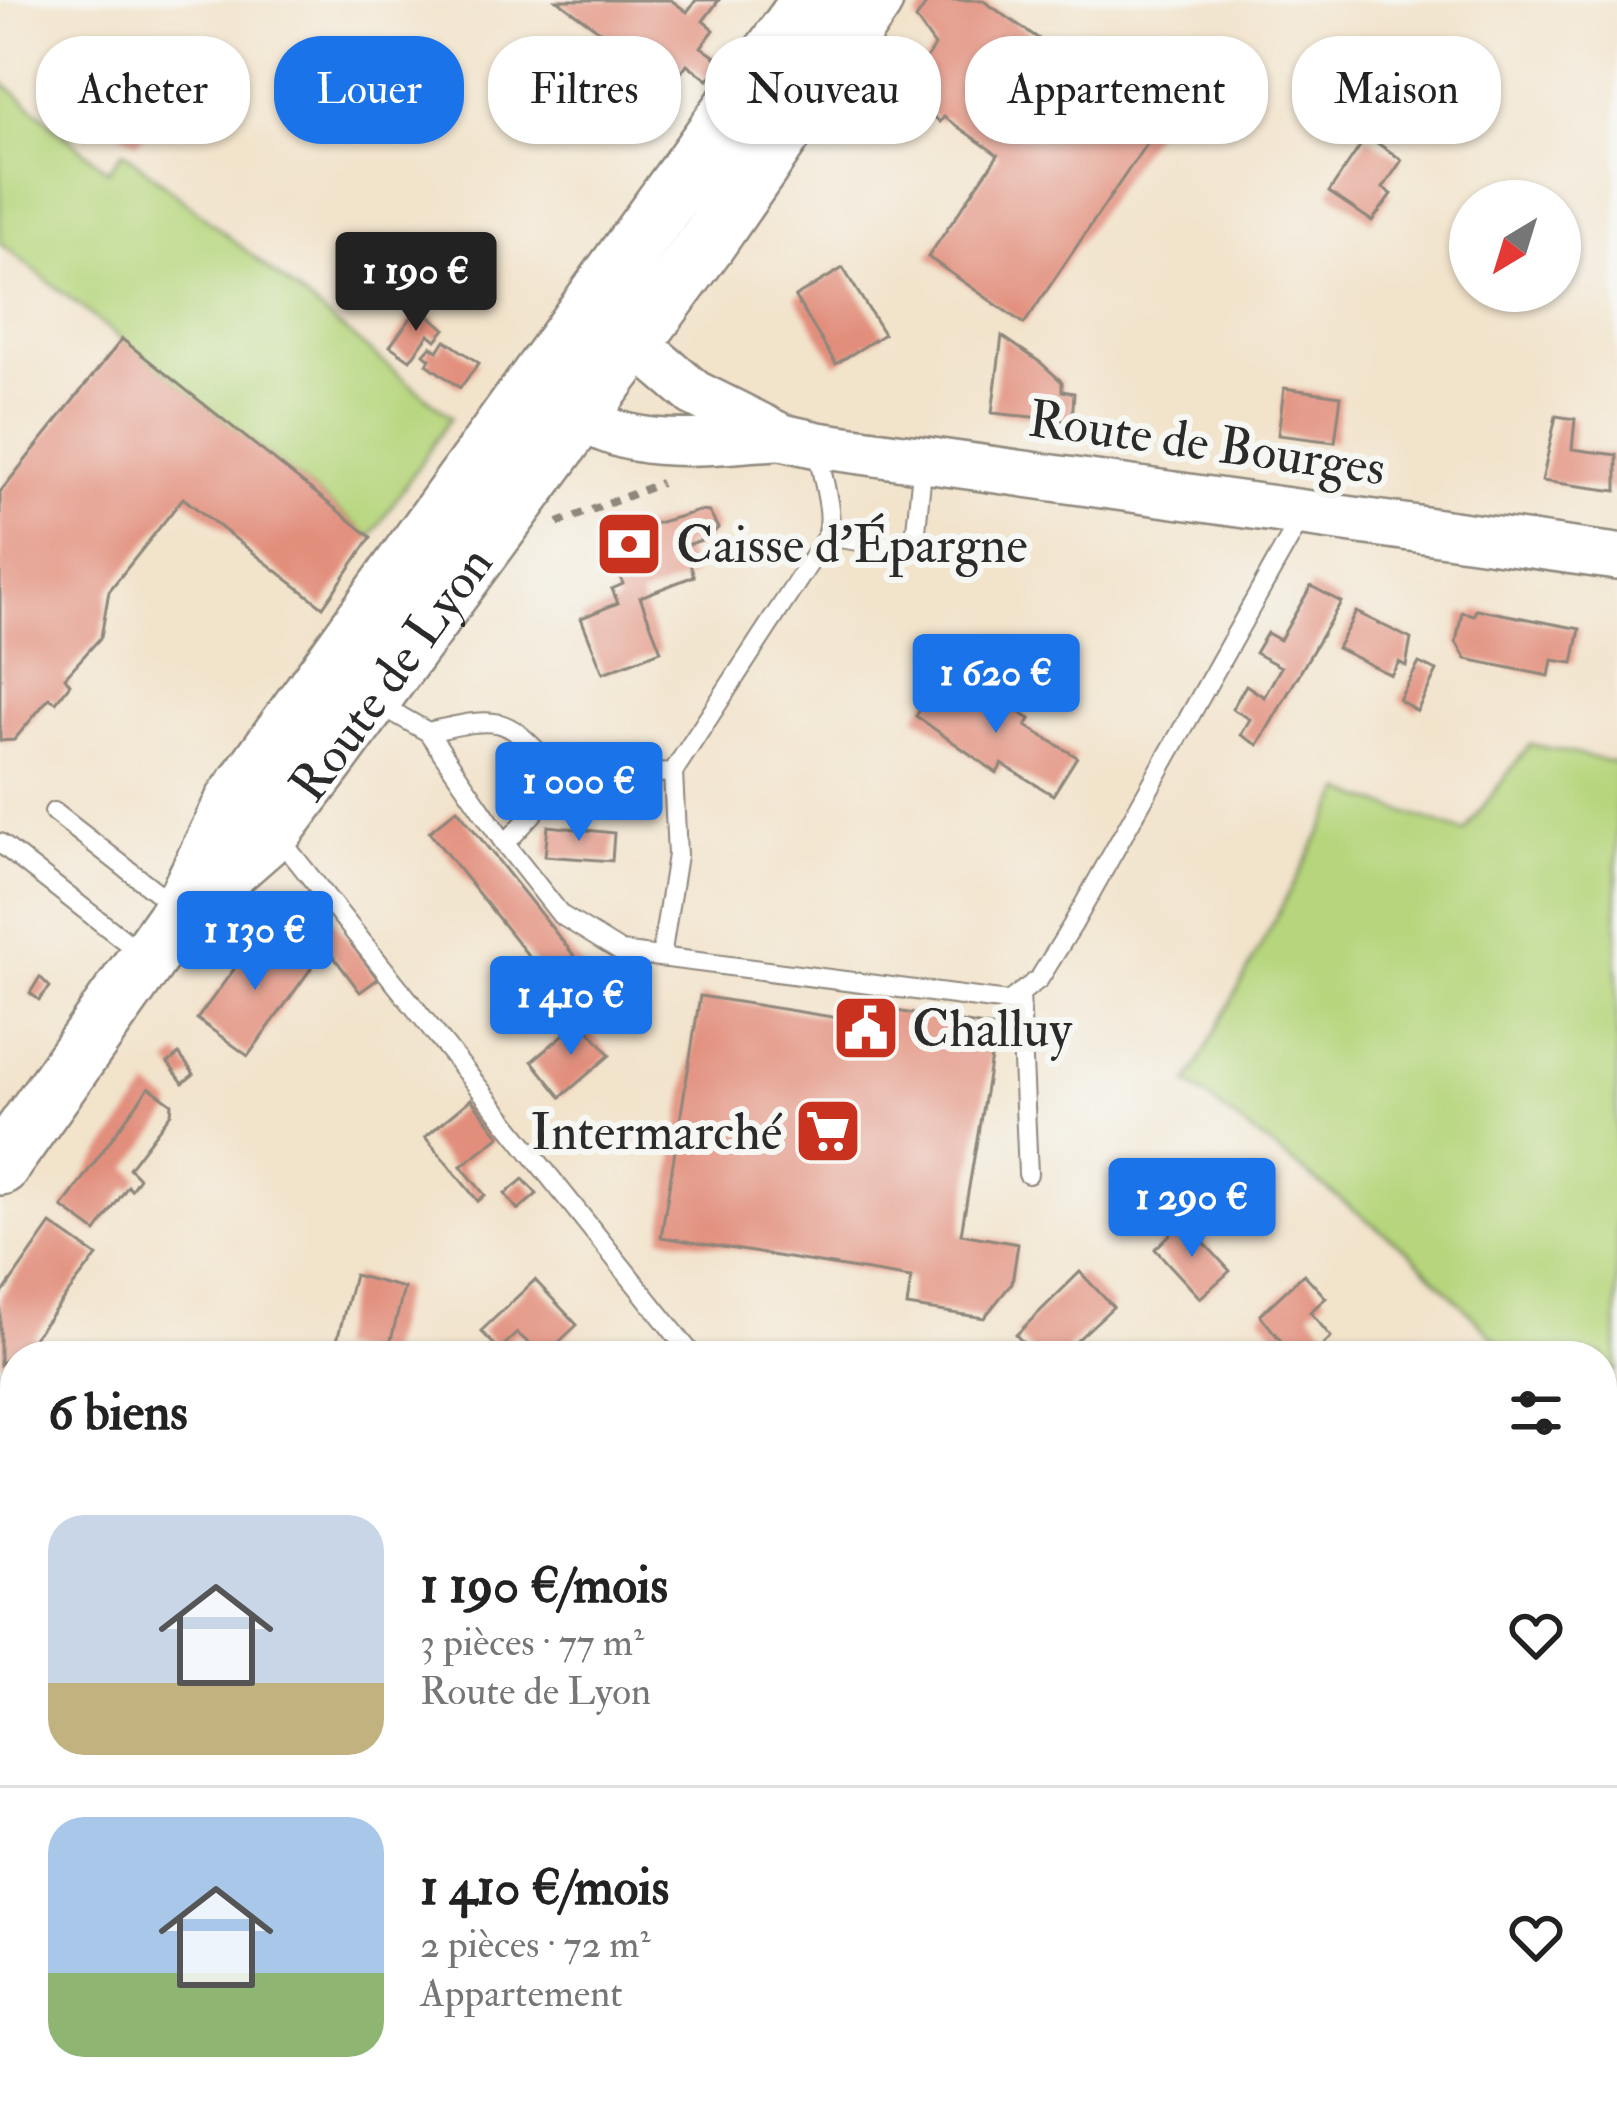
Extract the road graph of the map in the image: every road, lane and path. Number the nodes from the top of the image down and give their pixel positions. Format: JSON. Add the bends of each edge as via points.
{"nodes":[{"id":1,"x":811,"y":0,"type":"edge"},
{"id":2,"x":874,"y":0,"type":"edge"},
{"id":3,"x":784,"y":36,"type":"edge"},
{"id":4,"x":706,"y":144,"type":"edge"},
{"id":5,"x":727,"y":144,"type":"edge"},
{"id":6,"x":620,"y":340,"type":"junction"},
{"id":7,"x":580,"y":417,"type":"junction"},
{"id":8,"x":800,"y":441,"type":"junction"},
{"id":9,"x":923,"y":460,"type":"junction"},
{"id":10,"x":1304,"y":513,"type":"junction"},
{"id":11,"x":827,"y":536,"type":"junction"},
{"id":12,"x":1617,"y":557,"type":"edge"},
{"id":13,"x":364,"y":620,"type":"junction"},
{"id":14,"x":371,"y":700,"type":"junction"},
{"id":15,"x":428,"y":732,"type":"junction"},
{"id":16,"x":673,"y":772,"type":"junction"},
{"id":17,"x":565,"y":779,"type":"junction"},
{"id":18,"x":54,"y":812,"type":"dead end"},
{"id":19,"x":254,"y":816,"type":"junction"},
{"id":20,"x":0,"y":843,"type":"edge"},
{"id":21,"x":505,"y":844,"type":"junction"},
{"id":22,"x":181,"y":911,"type":"junction"},
{"id":23,"x":661,"y":957,"type":"junction"},
{"id":24,"x":147,"y":958,"type":"junction"},
{"id":25,"x":1020,"y":994,"type":"junction"},
{"id":26,"x":0,"y":1166,"type":"edge"},
{"id":27,"x":1028,"y":1174,"type":"dead end"},
{"id":28,"x":681,"y":1341,"type":"edge"}],
"edges":[{"from":1,"to":3,"type":"main road","name":"Route de Lyon"},
{"from":2,"to":6,"type":"main road","name":"Route de Lyon"},
{"from":4,"to":13,"type":"main road","name":"Route de Lyon"},
{"from":5,"to":6,"type":"main road","name":"Route de Lyon"},
{"from":6,"to":7,"type":"main road","name":"Route de Lyon","via":[[565,404]]},
{"from":6,"to":8,"type":"street","name":"Route de Bourges","via":[[694,393]]},
{"from":6,"to":13,"type":"main road","name":"Route de Lyon","via":[[532,417]]},
{"from":7,"to":8,"type":"street","name":"Route de Bourges","via":[[637,442]]},
{"from":7,"to":14,"type":"main road","name":"Route de Lyon"},
{"from":8,"to":9,"type":"street","name":"Route de Bourges"},
{"from":8,"to":11,"type":"lane","via":[[819,476],[832,523]]},
{"from":9,"to":10,"type":"street","name":"Route de Bourges"},
{"from":9,"to":11,"type":"lane","via":[[914,550]]},
{"from":10,"to":12,"type":"street","name":"Route de Bourges"},
{"from":10,"to":25,"type":"lane","via":[[1072,926]]},
{"from":11,"to":16,"type":"lane"},
{"from":13,"to":19,"type":"main road","name":"Route de Lyon"},
{"from":14,"to":15,"type":"lane"},
{"from":14,"to":19,"type":"main road","name":"Route de Lyon"},
{"from":15,"to":17,"type":"lane","via":[[489,718],[513,729]]},
{"from":15,"to":21,"type":"lane"},
{"from":16,"to":17,"type":"lane"},
{"from":16,"to":23,"type":"lane","via":[[677,855]]},
{"from":17,"to":21,"type":"lane"},
{"from":18,"to":22,"type":"lane"},
{"from":19,"to":22,"type":"main road","name":"Route de Lyon"},
{"from":19,"to":28,"type":"lane","via":[[301,859]]},
{"from":20,"to":24,"type":"lane"},
{"from":21,"to":23,"type":"lane","via":[[562,915],[621,952]]},
{"from":22,"to":24,"type":"main road","name":"Route de Lyon"},
{"from":23,"to":25,"type":"lane","via":[[1008,1002]]},
{"from":24,"to":26,"type":"main road","name":"Route de Lyon"},
{"from":25,"to":27,"type":"lane"}]}
